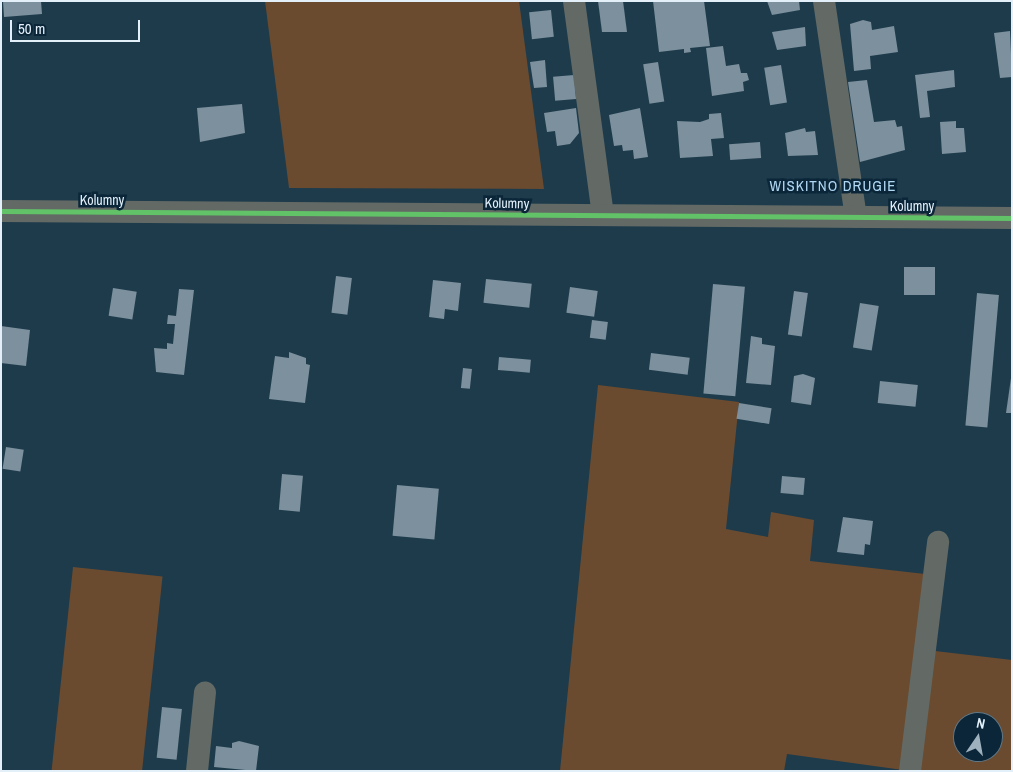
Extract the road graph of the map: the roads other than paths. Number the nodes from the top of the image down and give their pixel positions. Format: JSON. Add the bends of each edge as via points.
{"nodes":[{"id":1,"x":574,"y":1,"type":"edge"},
{"id":2,"x":824,"y":1,"type":"edge"},
{"id":3,"x":1,"y":211,"type":"edge"},
{"id":4,"x":603,"y":215,"type":"junction"},
{"id":5,"x":856,"y":217,"type":"junction"},
{"id":6,"x":1012,"y":218,"type":"edge"},
{"id":7,"x":938,"y":542,"type":"dead end"},
{"id":8,"x":204,"y":692,"type":"dead end"},
{"id":9,"x":197,"y":771,"type":"edge"},
{"id":10,"x":910,"y":771,"type":"edge"}],
"edges":[{"from":1,"to":4,"type":"street"},
{"from":2,"to":5,"type":"street"},
{"from":3,"to":4,"type":"street","name":"Kolumny"},
{"from":4,"to":5,"type":"street","name":"Kolumny"},
{"from":5,"to":6,"type":"street","name":"Kolumny"},
{"from":7,"to":10,"type":"street"},
{"from":8,"to":9,"type":"street"}]}
